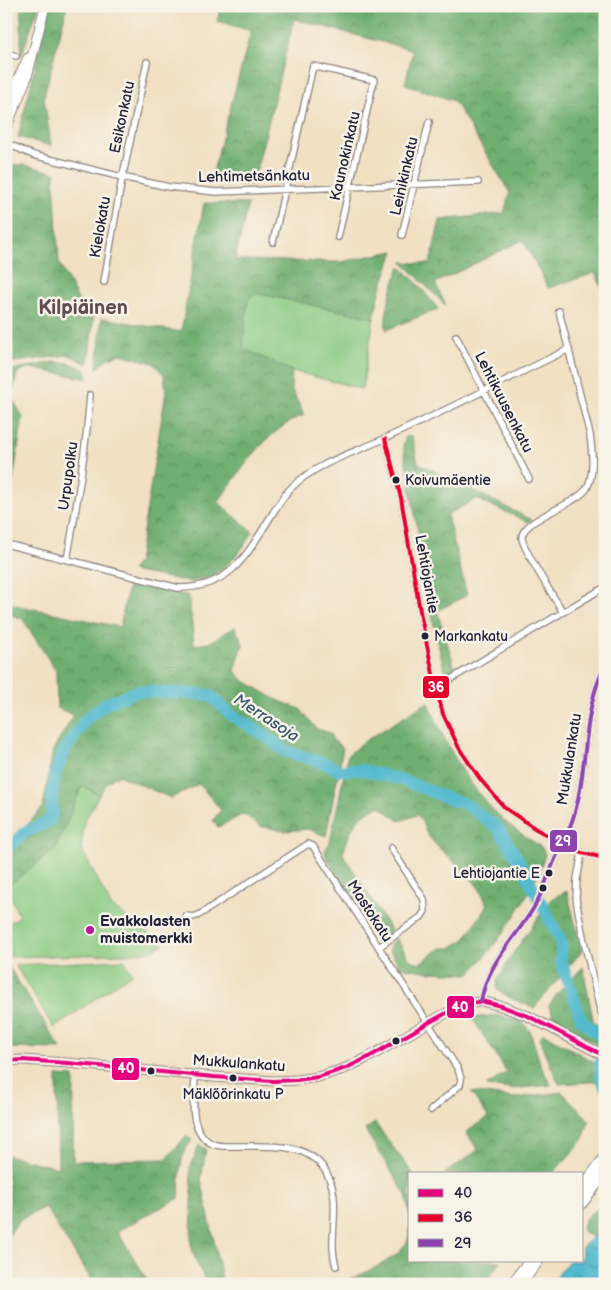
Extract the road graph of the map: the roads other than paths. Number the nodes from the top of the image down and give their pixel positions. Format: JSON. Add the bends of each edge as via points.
{"nodes":[{"id":1,"x":45,"y":6,"type":"edge"},
{"id":2,"x":36,"y":40,"type":"junction"},
{"id":3,"x":6,"y":53,"type":"edge"},
{"id":4,"x":16,"y":56,"type":"dead end"},
{"id":5,"x":146,"y":62,"type":"dead end"},
{"id":6,"x":6,"y":104,"type":"edge"},
{"id":7,"x":429,"y":122,"type":"dead end"},
{"id":8,"x":6,"y":128,"type":"edge"},
{"id":9,"x":6,"y":143,"type":"edge"},
{"id":10,"x":122,"y":177,"type":"junction"},
{"id":11,"x":478,"y":182,"type":"dead end"},
{"id":12,"x":415,"y":184,"type":"junction"},
{"id":13,"x":351,"y":186,"type":"junction"},
{"id":14,"x":285,"y":189,"type":"junction"},
{"id":15,"x":402,"y":235,"type":"dead end"},
{"id":16,"x":338,"y":237,"type":"dead end"},
{"id":17,"x":273,"y":242,"type":"dead end"},
{"id":18,"x":104,"y":282,"type":"dead end"},
{"id":19,"x":559,"y":311,"type":"dead end"},
{"id":20,"x":456,"y":336,"type":"dead end"},
{"id":21,"x":569,"y":349,"type":"junction"},
{"id":22,"x":484,"y":391,"type":"junction"},
{"id":23,"x":90,"y":394,"type":"dead end"},
{"id":24,"x":385,"y":439,"type":"junction"},
{"id":25,"x":529,"y":479,"type":"dead end"},
{"id":26,"x":6,"y":544,"type":"edge"},
{"id":27,"x":67,"y":560,"type":"junction"},
{"id":28,"x":605,"y":587,"type":"edge"},
{"id":29,"x":563,"y":612,"type":"junction"},
{"id":30,"x":605,"y":666,"type":"edge"},
{"id":31,"x":436,"y":688,"type":"junction"},
{"id":32,"x":562,"y":844,"type":"junction"},
{"id":33,"x":391,"y":848,"type":"dead end"},
{"id":34,"x":582,"y":853,"type":"junction"},
{"id":35,"x":605,"y":858,"type":"edge"},
{"id":36,"x":186,"y":916,"type":"dead end"},
{"id":37,"x":379,"y":947,"type":"junction"},
{"id":38,"x":481,"y":1001,"type":"junction"},
{"id":39,"x":605,"y":1021,"type":"edge"},
{"id":40,"x":428,"y":1023,"type":"junction"},
{"id":41,"x":578,"y":1042,"type":"junction"},
{"id":42,"x":605,"y":1056,"type":"edge"},
{"id":43,"x":6,"y":1061,"type":"edge"},
{"id":44,"x":605,"y":1061,"type":"edge"},
{"id":45,"x":195,"y":1074,"type":"junction"},
{"id":46,"x":431,"y":1110,"type":"dead end"},
{"id":47,"x":605,"y":1157,"type":"edge"},
{"id":48,"x":605,"y":1173,"type":"edge"},
{"id":49,"x":584,"y":1185,"type":"edge"},
{"id":50,"x":584,"y":1200,"type":"edge"},
{"id":51,"x":528,"y":1262,"type":"edge"},
{"id":52,"x":537,"y":1262,"type":"edge"},
{"id":53,"x":336,"y":1266,"type":"dead end"},
{"id":54,"x":512,"y":1284,"type":"edge"},
{"id":55,"x":521,"y":1284,"type":"edge"}],
"edges":[{"from":1,"to":2,"type":"street"},
{"from":2,"to":6,"type":"street"},
{"from":2,"to":8,"type":"street","via":[[27,77]]},
{"from":3,"to":4,"type":"street"},
{"from":5,"to":10,"type":"street","name":"Esikonkatu"},
{"from":7,"to":12,"type":"street","name":"Leinikinkatu"},
{"from":9,"to":10,"type":"street","name":"Lehtimetsänkatu","via":[[33,155]]},
{"from":10,"to":14,"type":"street","name":"Lehtimetsänkatu","via":[[216,192]]},
{"from":10,"to":18,"type":"street","name":"Kielokatu"},
{"from":11,"to":12,"type":"street","name":"Lehtimetsänkatu"},
{"from":12,"to":13,"type":"street","name":"Lehtimetsänkatu"},
{"from":12,"to":15,"type":"street","name":"Leinikinkatu"},
{"from":13,"to":14,"type":"street","name":"Lehtimetsänkatu"},
{"from":13,"to":14,"type":"street","name":"Kaunokinkatu","via":[[374,80],[313,66]]},
{"from":13,"to":16,"type":"street","name":"Kaunokinkatu"},
{"from":14,"to":17,"type":"street"},
{"from":19,"to":21,"type":"street"},
{"from":20,"to":22,"type":"street","name":"Lehtikuusenkatu"},
{"from":21,"to":22,"type":"street"},
{"from":21,"to":29,"type":"street","via":[[590,435],[591,473],[586,490],[569,503],[545,514],[523,532],[522,539]]},
{"from":22,"to":24,"type":"street"},
{"from":22,"to":25,"type":"street","name":"Lehtikuusenkatu"},
{"from":23,"to":27,"type":"street","name":"Urpupolku"},
{"from":24,"to":27,"type":"street","via":[[321,466],[291,488],[246,555],[214,582],[195,588],[178,588]]},
{"from":24,"to":31,"type":"street","name":"Lehtiojantie","via":[[401,498]]},
{"from":26,"to":27,"type":"street"},
{"from":28,"to":29,"type":"street"},
{"from":29,"to":31,"type":"street"},
{"from":30,"to":32,"type":"street","name":"Mukkulankatu","via":[[592,702],[574,815]]},
{"from":31,"to":32,"type":"street","name":"Lehtiojantie","via":[[443,714],[459,748],[480,779],[505,808]]},
{"from":32,"to":34,"type":"street","name":"Lehtiojantie"},
{"from":32,"to":38,"type":"street","name":"Mukkulankatu","via":[[533,909],[487,978]]},
{"from":33,"to":37,"type":"street","via":[[424,898],[425,911]]},
{"from":34,"to":35,"type":"street","name":"Lehtiojantie"},
{"from":34,"to":39,"type":"street","via":[[576,899],[582,937]]},
{"from":36,"to":37,"type":"street","name":"Mastokatu","via":[[199,915],[308,844],[318,852]]},
{"from":37,"to":40,"type":"street","name":"Mastokatu"},
{"from":38,"to":40,"type":"street","name":"Mukkulankatu","via":[[456,1008]]},
{"from":38,"to":41,"type":"street","via":[[528,1016]]},
{"from":40,"to":45,"type":"street","name":"Mukkulankatu","via":[[369,1057],[318,1077],[273,1081]]},
{"from":40,"to":46,"type":"street","name":"Mastokatu","via":[[461,1079],[460,1084]]},
{"from":41,"to":42,"type":"street"},
{"from":41,"to":44,"type":"street"},
{"from":43,"to":45,"type":"street","name":"Mukkulankatu"},
{"from":45,"to":53,"type":"street","via":[[195,1123],[202,1136],[211,1143],[283,1147],[298,1150],[321,1164],[331,1186],[335,1208]]},
{"from":47,"to":49,"type":"highway"},
{"from":48,"to":50,"type":"highway"},
{"from":51,"to":54,"type":"highway"},
{"from":52,"to":55,"type":"highway"}]}
